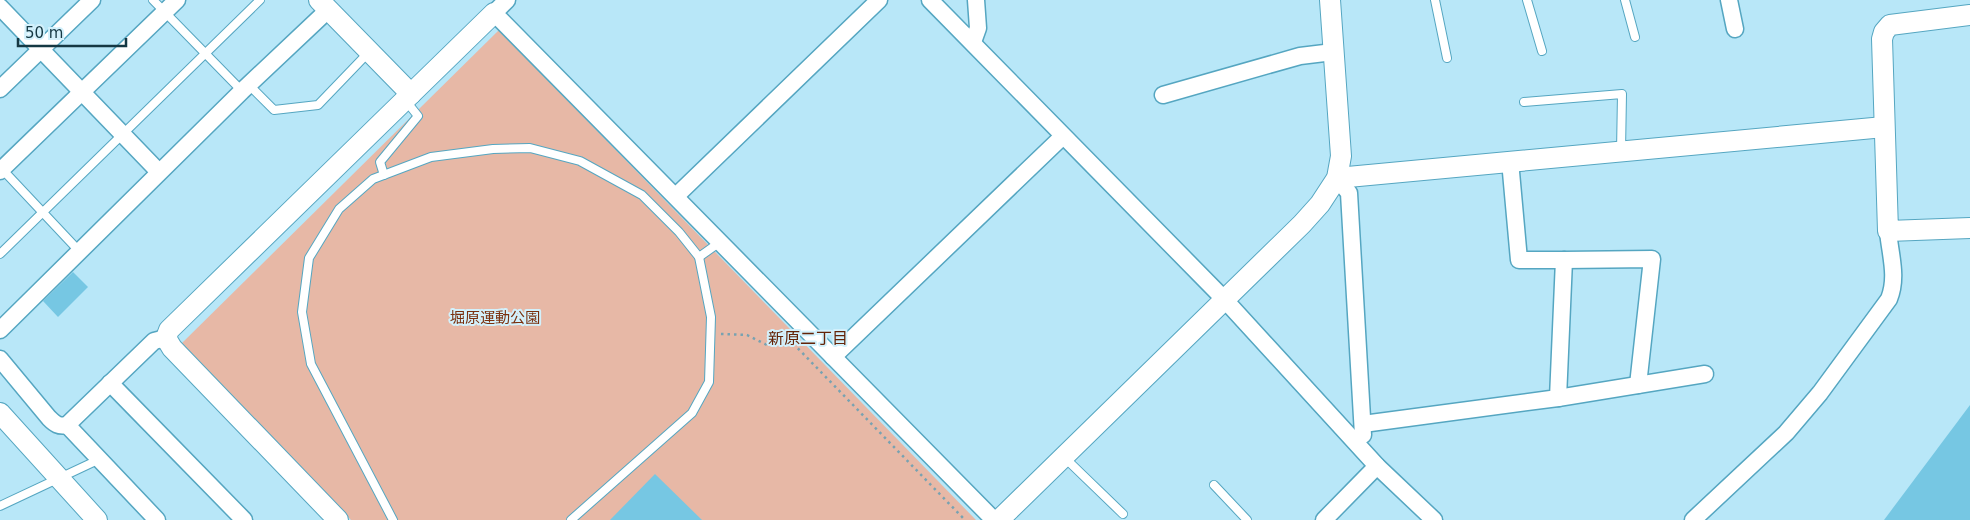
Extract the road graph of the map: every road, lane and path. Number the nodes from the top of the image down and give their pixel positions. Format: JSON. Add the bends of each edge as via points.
{"nodes":[{"id":1,"x":92,"y":0,"type":"edge"},
{"id":2,"x":153,"y":0,"type":"edge"},
{"id":3,"x":178,"y":0,"type":"edge"},
{"id":4,"x":260,"y":0,"type":"edge"},
{"id":5,"x":879,"y":0,"type":"edge"},
{"id":6,"x":930,"y":0,"type":"edge"},
{"id":7,"x":976,"y":0,"type":"edge"},
{"id":8,"x":1330,"y":0,"type":"edge"},
{"id":9,"x":1435,"y":0,"type":"edge"},
{"id":10,"x":1527,"y":0,"type":"edge"},
{"id":11,"x":1625,"y":0,"type":"edge"},
{"id":12,"x":1730,"y":0,"type":"edge"},
{"id":13,"x":324,"y":5,"type":"edge"},
{"id":14,"x":3,"y":6,"type":"edge"},
{"id":15,"x":501,"y":6,"type":"edge"},
{"id":16,"x":165,"y":12,"type":"junction"},
{"id":17,"x":1970,"y":15,"type":"edge"},
{"id":18,"x":1735,"y":29,"type":"dead end"},
{"id":19,"x":1635,"y":37,"type":"dead end"},
{"id":20,"x":973,"y":42,"type":"junction"},
{"id":21,"x":42,"y":50,"type":"junction"},
{"id":22,"x":1542,"y":51,"type":"dead end"},
{"id":23,"x":370,"y":52,"type":"junction"},
{"id":24,"x":1333,"y":52,"type":"junction"},
{"id":25,"x":206,"y":54,"type":"junction"},
{"id":26,"x":1447,"y":58,"type":"dead end"},
{"id":27,"x":245,"y":88,"type":"junction"},
{"id":28,"x":0,"y":89,"type":"edge"},
{"id":29,"x":82,"y":92,"type":"junction"},
{"id":30,"x":1163,"y":95,"type":"dead end"},
{"id":31,"x":408,"y":97,"type":"junction"},
{"id":32,"x":1524,"y":102,"type":"dead end"},
{"id":33,"x":1884,"y":127,"type":"junction"},
{"id":34,"x":122,"y":134,"type":"junction"},
{"id":35,"x":1062,"y":137,"type":"junction"},
{"id":36,"x":1621,"y":151,"type":"junction"},
{"id":37,"x":1510,"y":161,"type":"junction"},
{"id":38,"x":1,"y":169,"type":"edge"},
{"id":39,"x":159,"y":172,"type":"junction"},
{"id":40,"x":384,"y":175,"type":"junction"},
{"id":41,"x":1336,"y":178,"type":"junction"},
{"id":42,"x":676,"y":196,"type":"junction"},
{"id":43,"x":42,"y":212,"type":"junction"},
{"id":44,"x":1970,"y":228,"type":"edge"},
{"id":45,"x":1888,"y":231,"type":"junction"},
{"id":46,"x":720,"y":242,"type":"junction"},
{"id":47,"x":80,"y":252,"type":"junction"},
{"id":48,"x":0,"y":254,"type":"edge"},
{"id":49,"x":699,"y":257,"type":"junction"},
{"id":50,"x":1564,"y":260,"type":"junction"},
{"id":51,"x":1225,"y":300,"type":"junction"},
{"id":52,"x":0,"y":330,"type":"edge"},
{"id":53,"x":710,"y":333,"type":"junction"},
{"id":54,"x":166,"y":338,"type":"junction"},
{"id":55,"x":834,"y":357,"type":"junction"},
{"id":56,"x":0,"y":359,"type":"edge"},
{"id":57,"x":1705,"y":374,"type":"dead end"},
{"id":58,"x":110,"y":383,"type":"junction"},
{"id":59,"x":1638,"y":385,"type":"junction"},
{"id":60,"x":1558,"y":398,"type":"junction"},
{"id":61,"x":1,"y":416,"type":"edge"},
{"id":62,"x":1363,"y":424,"type":"junction"},
{"id":63,"x":67,"y":425,"type":"junction"},
{"id":64,"x":1363,"y":450,"type":"junction"},
{"id":65,"x":1064,"y":456,"type":"junction"},
{"id":66,"x":100,"y":459,"type":"junction"},
{"id":67,"x":1377,"y":466,"type":"junction"},
{"id":68,"x":58,"y":477,"type":"junction"},
{"id":69,"x":1214,"y":485,"type":"dead end"},
{"id":70,"x":0,"y":506,"type":"edge"},
{"id":71,"x":1123,"y":514,"type":"dead end"},
{"id":72,"x":97,"y":520,"type":"edge"},
{"id":73,"x":157,"y":520,"type":"edge"},
{"id":74,"x":244,"y":520,"type":"edge"},
{"id":75,"x":338,"y":520,"type":"edge"},
{"id":76,"x":393,"y":520,"type":"edge"},
{"id":77,"x":571,"y":520,"type":"edge"},
{"id":78,"x":965,"y":520,"type":"edge"},
{"id":79,"x":994,"y":520,"type":"edge"},
{"id":80,"x":999,"y":520,"type":"edge"},
{"id":81,"x":1246,"y":520,"type":"edge"},
{"id":82,"x":1324,"y":520,"type":"edge"},
{"id":83,"x":1434,"y":520,"type":"edge"},
{"id":84,"x":1694,"y":520,"type":"edge"}],
"edges":[{"from":1,"to":21,"type":"street"},
{"from":2,"to":16,"type":"lane"},
{"from":3,"to":16,"type":"street"},
{"from":4,"to":25,"type":"lane"},
{"from":5,"to":42,"type":"street"},
{"from":6,"to":20,"type":"street"},
{"from":7,"to":20,"type":"street","via":[[978,28]]},
{"from":8,"to":24,"type":"street"},
{"from":9,"to":26,"type":"lane"},
{"from":10,"to":22,"type":"lane"},
{"from":11,"to":19,"type":"lane"},
{"from":12,"to":18,"type":"street"},
{"from":13,"to":23,"type":"street"},
{"from":13,"to":27,"type":"street"},
{"from":14,"to":21,"type":"street"},
{"from":15,"to":31,"type":"street"},
{"from":15,"to":42,"type":"street"},
{"from":16,"to":25,"type":"lane"},
{"from":16,"to":29,"type":"street"},
{"from":17,"to":33,"type":"street","via":[[1900,22],[1886,29],[1882,39]]},
{"from":20,"to":35,"type":"street"},
{"from":21,"to":28,"type":"street"},
{"from":21,"to":29,"type":"street"},
{"from":23,"to":27,"type":"lane","via":[[318,105],[274,110]]},
{"from":23,"to":31,"type":"street"},
{"from":24,"to":30,"type":"street","via":[[1300,56]]},
{"from":24,"to":41,"type":"street","via":[[1341,145]]},
{"from":25,"to":27,"type":"lane"},
{"from":25,"to":34,"type":"lane"},
{"from":27,"to":39,"type":"street"},
{"from":29,"to":34,"type":"street"},
{"from":29,"to":38,"type":"street"},
{"from":31,"to":40,"type":"lane","via":[[418,116],[380,162]]},
{"from":31,"to":54,"type":"street","via":[[169,330]]},
{"from":32,"to":36,"type":"lane","via":[[1622,94]]},
{"from":33,"to":36,"type":"street"},
{"from":33,"to":45,"type":"street"},
{"from":34,"to":39,"type":"street"},
{"from":34,"to":43,"type":"lane"},
{"from":35,"to":51,"type":"street"},
{"from":35,"to":55,"type":"street"},
{"from":36,"to":37,"type":"street"},
{"from":37,"to":41,"type":"street"},
{"from":37,"to":50,"type":"street","via":[[1519,260]]},
{"from":38,"to":43,"type":"lane"},
{"from":39,"to":47,"type":"street"},
{"from":40,"to":49,"type":"lane","via":[[431,156],[493,148],[530,148],[580,161],[642,195]]},
{"from":40,"to":76,"type":"lane","via":[[373,179],[339,209],[308,258],[302,312],[311,364]]},
{"from":41,"to":51,"type":"street","via":[[1320,204],[1302,224]]},
{"from":41,"to":62,"type":"street","via":[[1349,193]]},
{"from":42,"to":46,"type":"street"},
{"from":43,"to":47,"type":"lane"},
{"from":43,"to":48,"type":"lane"},
{"from":44,"to":45,"type":"street"},
{"from":45,"to":84,"type":"street","via":[[1894,276],[1889,299],[1820,393],[1786,433]]},
{"from":46,"to":49,"type":"lane"},
{"from":46,"to":55,"type":"street"},
{"from":47,"to":52,"type":"street"},
{"from":49,"to":53,"type":"lane","via":[[711,317]]},
{"from":50,"to":59,"type":"street","via":[[1652,260]]},
{"from":50,"to":60,"type":"street"},
{"from":51,"to":64,"type":"street"},
{"from":51,"to":65,"type":"street"},
{"from":53,"to":77,"type":"lane","via":[[709,382],[692,414]]},
{"from":53,"to":78,"type":"path","via":[[747,335],[767,345],[782,332]]},
{"from":54,"to":58,"type":"street","via":[[154,341]]},
{"from":54,"to":75,"type":"street","via":[[172,348]]},
{"from":55,"to":79,"type":"street"},
{"from":56,"to":63,"type":"street","via":[[56,425]]},
{"from":57,"to":59,"type":"street"},
{"from":58,"to":63,"type":"street"},
{"from":58,"to":74,"type":"street"},
{"from":59,"to":60,"type":"street"},
{"from":60,"to":62,"type":"street"},
{"from":61,"to":68,"type":"street"},
{"from":62,"to":64,"type":"street"},
{"from":63,"to":66,"type":"street"},
{"from":64,"to":67,"type":"street"},
{"from":65,"to":71,"type":"lane"},
{"from":65,"to":80,"type":"street"},
{"from":66,"to":68,"type":"lane"},
{"from":66,"to":73,"type":"street"},
{"from":67,"to":82,"type":"street"},
{"from":67,"to":83,"type":"street"},
{"from":68,"to":70,"type":"lane"},
{"from":68,"to":72,"type":"street"},
{"from":69,"to":81,"type":"lane"}]}
